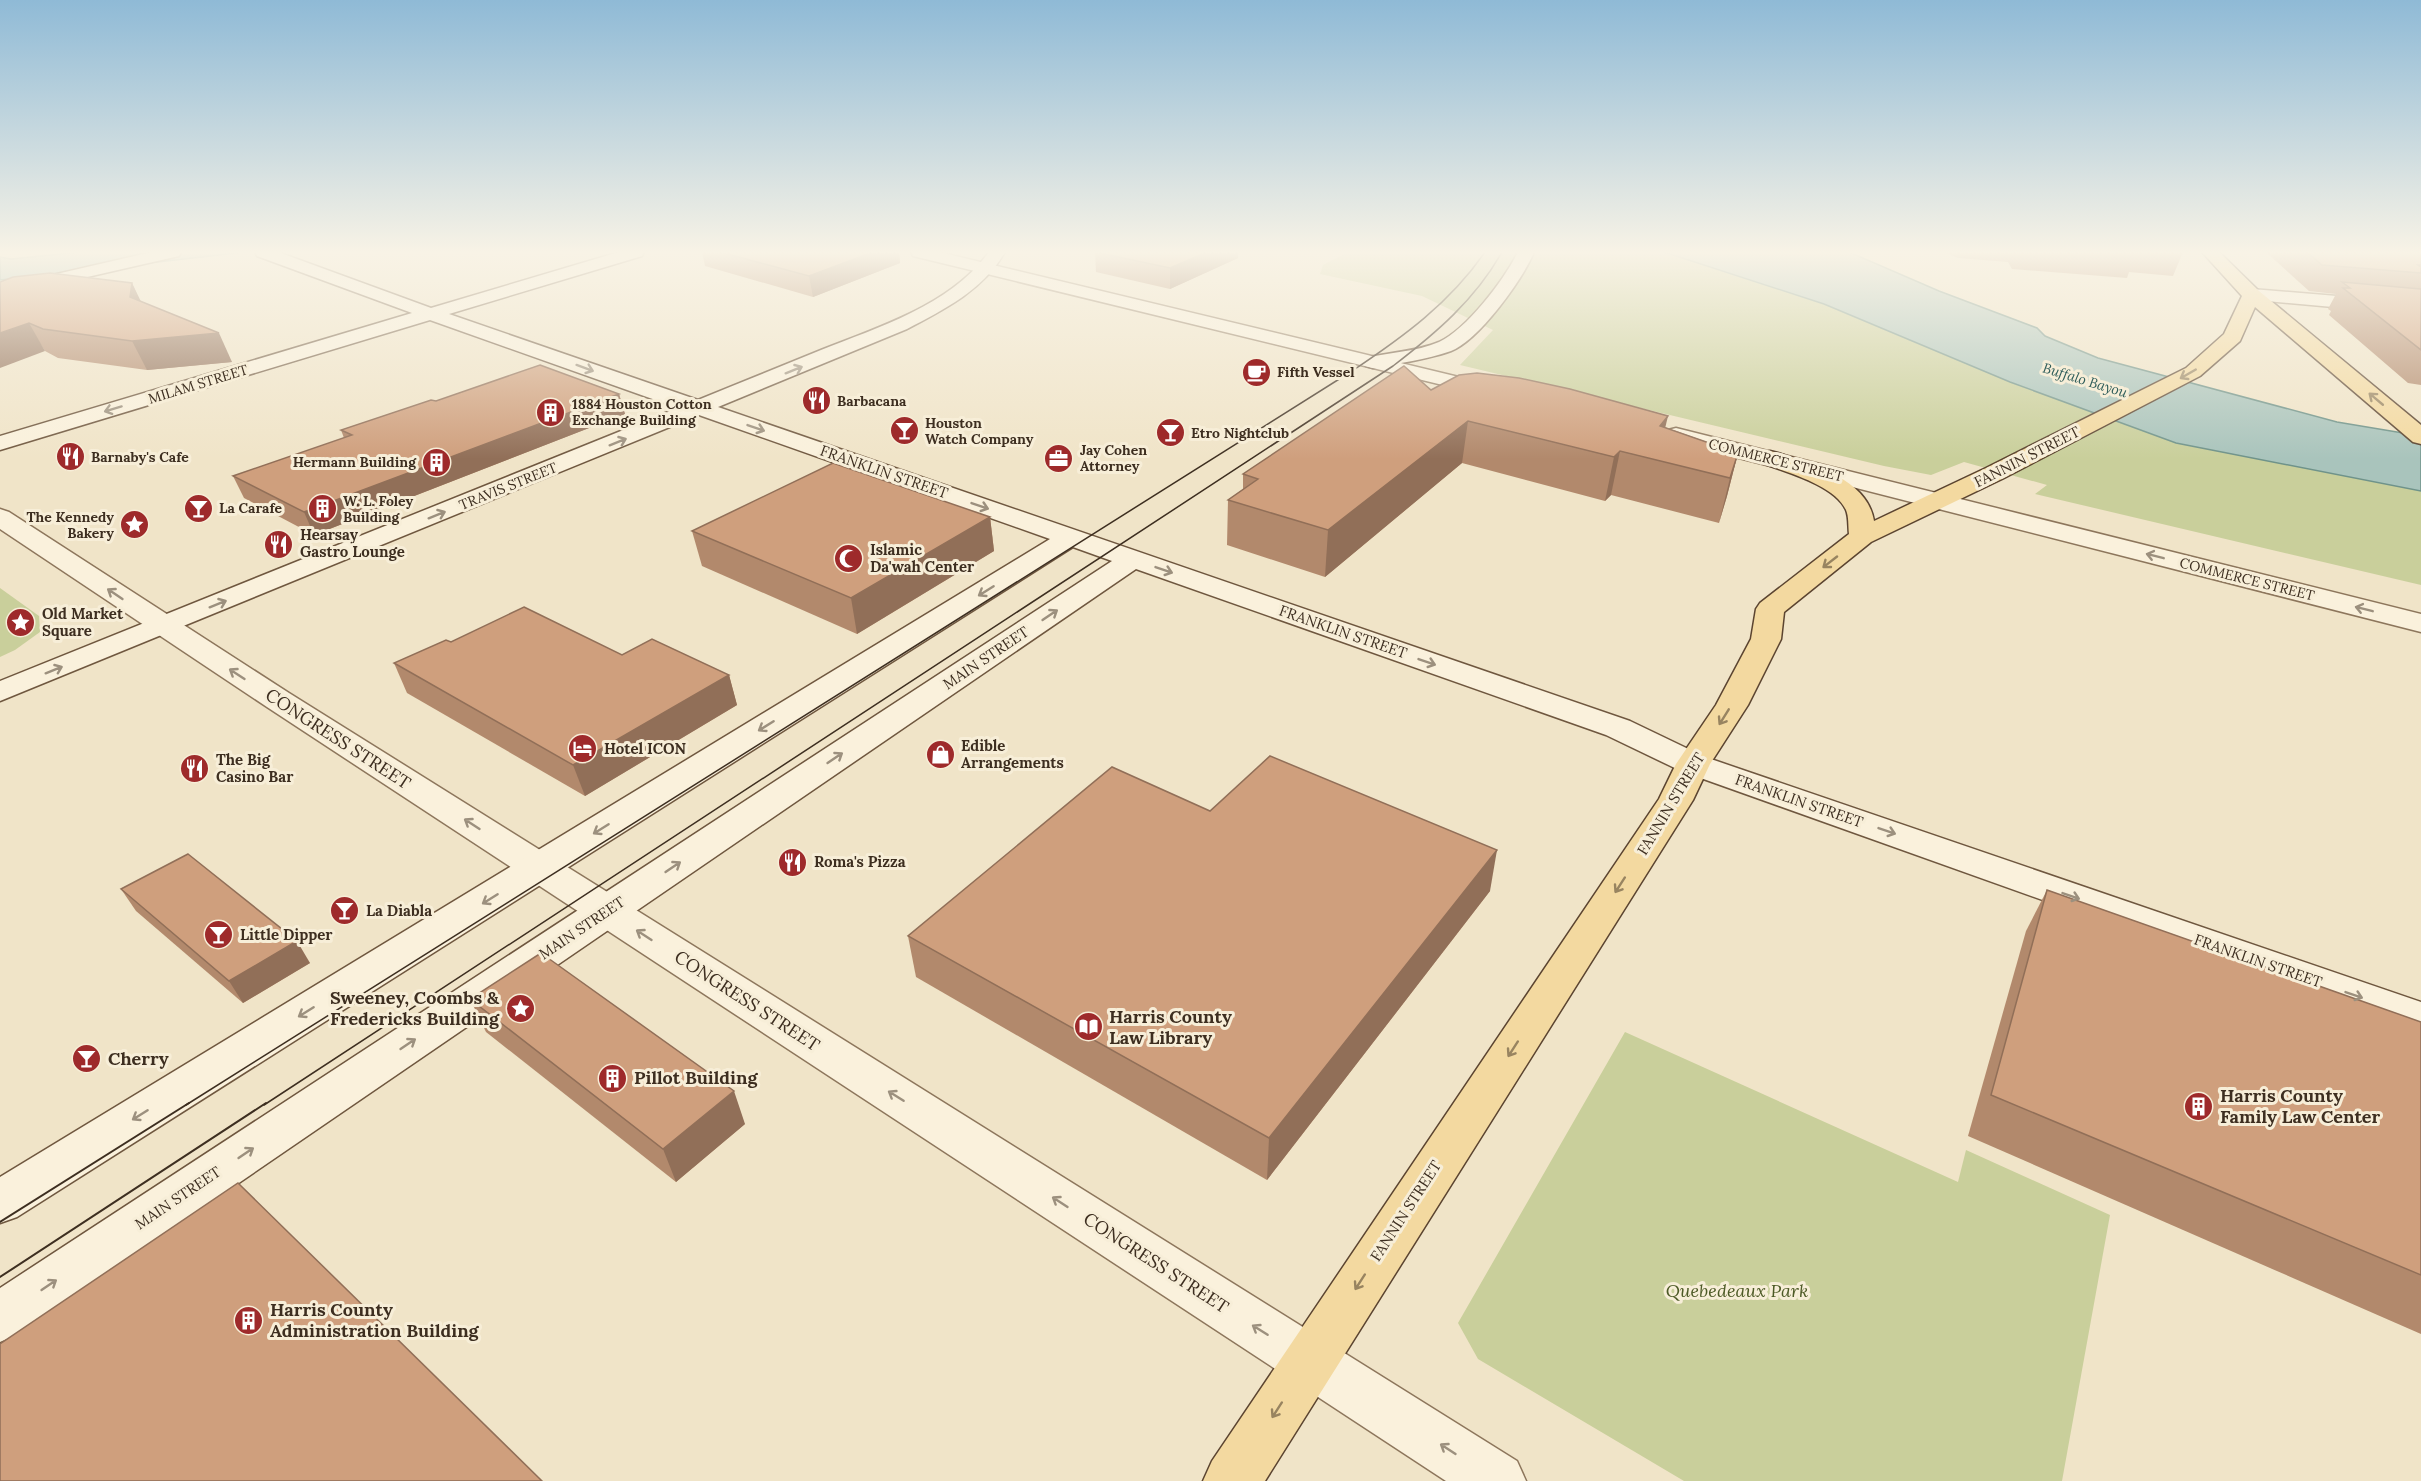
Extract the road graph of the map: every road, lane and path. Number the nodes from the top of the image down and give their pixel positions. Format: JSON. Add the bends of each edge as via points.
{"nodes":[{"id":1,"x":407,"y":321,"type":"edge"},
{"id":2,"x":451,"y":321,"type":"edge"},
{"id":3,"x":908,"y":321,"type":"edge"},
{"id":4,"x":1220,"y":321,"type":"edge"},
{"id":5,"x":1472,"y":321,"type":"edge"},
{"id":6,"x":2239,"y":321,"type":"edge"},
{"id":7,"x":2284,"y":321,"type":"edge"},
{"id":8,"x":1451,"y":343,"type":"junction"},
{"id":9,"x":1373,"y":362,"type":"junction"},
{"id":10,"x":1417,"y":372,"type":"junction"},
{"id":11,"x":1513,"y":396,"type":"edge"},
{"id":12,"x":701,"y":408,"type":"junction"},
{"id":13,"x":1654,"y":430,"type":"edge"},
{"id":14,"x":2421,"y":437,"type":"edge"},
{"id":15,"x":0,"y":443,"type":"edge"},
{"id":16,"x":1770,"y":458,"type":"junction"},
{"id":17,"x":1935,"y":502,"type":"junction"},
{"id":18,"x":0,"y":517,"type":"edge"},
{"id":19,"x":1862,"y":536,"type":"junction"},
{"id":20,"x":1071,"y":537,"type":"junction"},
{"id":21,"x":1133,"y":559,"type":"junction"},
{"id":22,"x":2421,"y":623,"type":"edge"},
{"id":23,"x":163,"y":626,"type":"junction"},
{"id":24,"x":0,"y":693,"type":"edge"},
{"id":25,"x":1693,"y":764,"type":"junction"},
{"id":26,"x":539,"y":867,"type":"junction"},
{"id":27,"x":607,"y":911,"type":"junction"},
{"id":28,"x":2421,"y":1018,"type":"edge"},
{"id":29,"x":0,"y":1202,"type":"edge"},
{"id":30,"x":0,"y":1317,"type":"edge"},
{"id":31,"x":1309,"y":1361,"type":"junction"},
{"id":32,"x":1232,"y":1481,"type":"edge"},
{"id":33,"x":1497,"y":1481,"type":"edge"}],
"edges":[{"from":1,"to":15,"type":"main road","name":"MILAM STREET","one_way":true},
{"from":2,"to":12,"type":"main road","name":"FRANKLIN STREET","one_way":true},
{"from":12,"to":3,"type":"main road","name":"TRAVIS STREET","one_way":true},
{"from":4,"to":9,"type":"main road"},
{"from":5,"to":8,"type":"main road"},
{"from":6,"to":17,"type":"main road","name":"FANNIN STREET","one_way":true,"via":[[2233,337],[2193,372]]},
{"from":14,"to":7,"type":"main road","one_way":true},
{"from":8,"to":9,"type":"main road"},
{"from":8,"to":10,"type":"main road"},
{"from":9,"to":10,"type":"main road"},
{"from":10,"to":11,"type":"main road"},
{"from":12,"to":20,"type":"main road","name":"FRANKLIN STREET","one_way":true},
{"from":23,"to":12,"type":"main road","name":"TRAVIS STREET","one_way":true},
{"from":13,"to":16,"type":"main road","name":"COMMERCE STREET"},
{"from":16,"to":17,"type":"main road","name":"COMMERCE STREET"},
{"from":16,"to":19,"type":"main road","via":[[1841,490],[1858,508]]},
{"from":17,"to":19,"type":"main road","name":"FANNIN STREET"},
{"from":22,"to":17,"type":"main road","name":"COMMERCE STREET","one_way":true},
{"from":23,"to":18,"type":"main road","name":"CONGRESS STREET","one_way":true},
{"from":19,"to":25,"type":"main road","name":"FANNIN STREET","one_way":true,"via":[[1770,609],[1766,639],[1732,705]]},
{"from":20,"to":21,"type":"main road","name":"FRANKLIN STREET"},
{"from":20,"to":26,"type":"main road","one_way":true},
{"from":21,"to":25,"type":"main road","name":"FRANKLIN STREET","one_way":true,"via":[[1618,728]]},
{"from":27,"to":21,"type":"main road","name":"MAIN STREET","one_way":true},
{"from":24,"to":23,"type":"main road","name":"TRAVIS STREET","one_way":true},
{"from":26,"to":23,"type":"main road","name":"CONGRESS STREET","one_way":true},
{"from":25,"to":28,"type":"main road","name":"FRANKLIN STREET","one_way":true},
{"from":25,"to":31,"type":"main road","name":"FANNIN STREET","one_way":true,"via":[[1676,800]]},
{"from":26,"to":27,"type":"main road","name":"CONGRESS STREET"},
{"from":26,"to":29,"type":"main road","one_way":true},
{"from":30,"to":27,"type":"main road","name":"MAIN STREET","one_way":true},
{"from":31,"to":27,"type":"main road","name":"CONGRESS STREET","one_way":true},
{"from":31,"to":32,"type":"main road","name":"FANNIN STREET","one_way":true},
{"from":33,"to":31,"type":"main road","name":"CONGRESS STREET","one_way":true}]}
